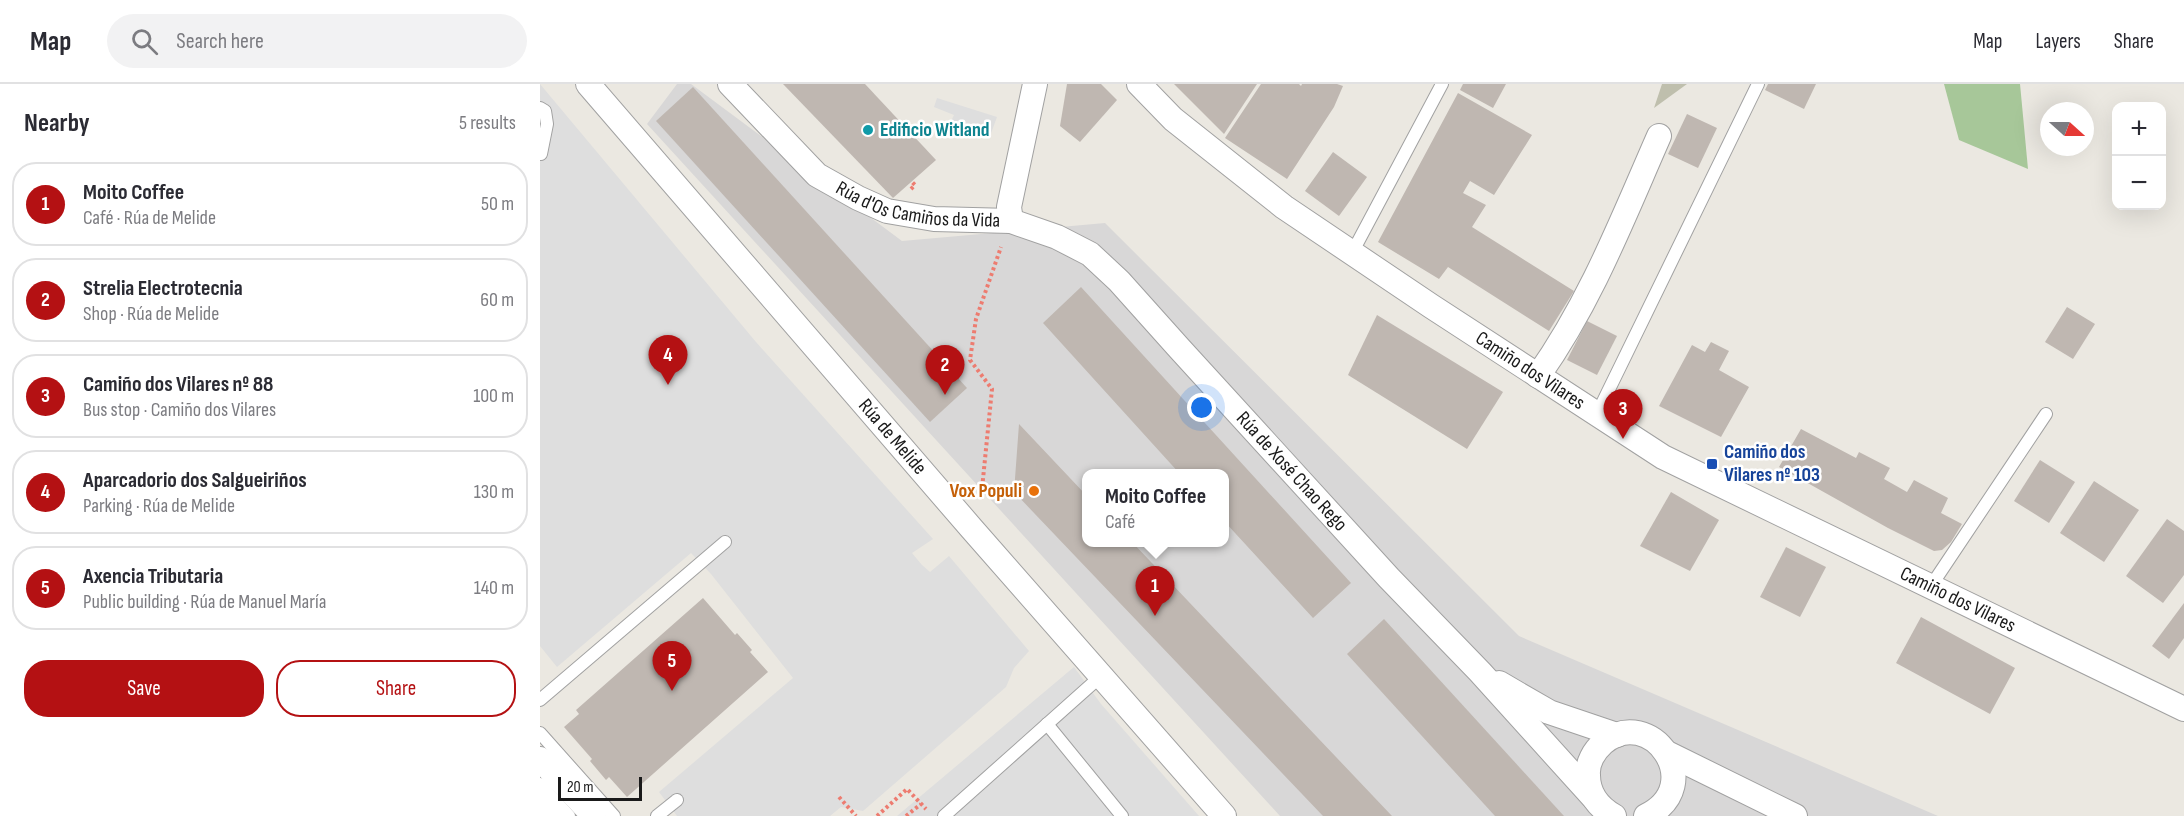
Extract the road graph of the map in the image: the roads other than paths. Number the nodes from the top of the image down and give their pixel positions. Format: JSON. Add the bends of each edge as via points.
{"nodes":[{"id":1,"x":588,"y":84,"type":"edge"},
{"id":2,"x":730,"y":84,"type":"edge"},
{"id":3,"x":1035,"y":84,"type":"edge"},
{"id":4,"x":1139,"y":84,"type":"edge"},
{"id":5,"x":1442,"y":84,"type":"edge"},
{"id":6,"x":1758,"y":84,"type":"edge"},
{"id":7,"x":540,"y":108,"type":"edge"},
{"id":8,"x":1659,"y":136,"type":"dead end"},
{"id":9,"x":541,"y":154,"type":"edge"},
{"id":10,"x":1011,"y":221,"type":"junction"},
{"id":11,"x":1352,"y":253,"type":"junction"},
{"id":12,"x":1538,"y":376,"type":"junction"},
{"id":13,"x":1597,"y":414,"type":"junction"},
{"id":14,"x":2046,"y":414,"type":"dead end"},
{"id":15,"x":725,"y":542,"type":"dead end"},
{"id":16,"x":1931,"y":586,"type":"junction"},
{"id":17,"x":1480,"y":672,"type":"junction"},
{"id":18,"x":1101,"y":676,"type":"junction"},
{"id":19,"x":540,"y":700,"type":"edge"},
{"id":20,"x":2184,"y":709,"type":"edge"},
{"id":21,"x":1047,"y":724,"type":"junction"},
{"id":22,"x":540,"y":733,"type":"edge"},
{"id":23,"x":1617,"y":735,"type":"junction"},
{"id":24,"x":1667,"y":753,"type":"junction"},
{"id":25,"x":540,"y":759,"type":"edge"},
{"id":26,"x":540,"y":784,"type":"edge"},
{"id":27,"x":1593,"y":797,"type":"junction"},
{"id":28,"x":677,"y":800,"type":"dead end"},
{"id":29,"x":1763,"y":800,"type":"junction"},
{"id":30,"x":1667,"y":802,"type":"edge"},
{"id":31,"x":540,"y":804,"type":"edge"},
{"id":32,"x":551,"y":816,"type":"edge"},
{"id":33,"x":569,"y":816,"type":"edge"},
{"id":34,"x":594,"y":816,"type":"edge"},
{"id":35,"x":614,"y":816,"type":"edge"},
{"id":36,"x":657,"y":816,"type":"edge"},
{"id":37,"x":944,"y":816,"type":"edge"},
{"id":38,"x":1122,"y":816,"type":"edge"},
{"id":39,"x":1224,"y":816,"type":"edge"},
{"id":40,"x":1614,"y":816,"type":"edge"},
{"id":41,"x":1646,"y":816,"type":"edge"},
{"id":42,"x":1795,"y":816,"type":"edge"}],
"edges":[{"from":1,"to":18,"type":"street","name":"Rúa de Melide"},
{"from":2,"to":10,"type":"street","name":"Rúa d'Os Camiños da Vida","via":[[817,175],[858,198],[887,211],[934,219]]},
{"from":3,"to":10,"type":"street","name":"Rúa d'Os Camiños da Vida","via":[[1009,207]]},
{"from":4,"to":11,"type":"street","name":"Camiño dos Vilares","via":[[1200,141],[1284,207]]},
{"from":5,"to":11,"type":"lane"},
{"from":6,"to":13,"type":"lane"},
{"from":7,"to":9,"type":"lane","via":[[545,111],[547,123]]},
{"from":8,"to":12,"type":"street","via":[[1593,287]]},
{"from":10,"to":17,"type":"street","name":"Rúa de Xosé Chao Rego","via":[[1090,254],[1119,281]]},
{"from":11,"to":12,"type":"street","name":"Camiño dos Vilares"},
{"from":12,"to":13,"type":"street","name":"Camiño dos Vilares"},
{"from":13,"to":16,"type":"street","name":"Camiño dos Vilares","via":[[1663,457]]},
{"from":14,"to":16,"type":"lane"},
{"from":15,"to":19,"type":"lane"},
{"from":16,"to":20,"type":"street","name":"Camiño dos Vilares"},
{"from":17,"to":23,"type":"street","name":"Rúa de Xosé Chao Rego","via":[[1549,712]]},
{"from":17,"to":27,"type":"street","name":"Rúa de Xosé Chao Rego"},
{"from":18,"to":21,"type":"lane"},
{"from":18,"to":39,"type":"street","name":"Rúa de Melide"},
{"from":21,"to":37,"type":"lane"},
{"from":21,"to":38,"type":"lane"},
{"from":22,"to":35,"type":"lane"},
{"from":23,"to":24,"type":"street","name":"Rúa de Xosé Chao Rego","via":[[1645,735]]},
{"from":23,"to":27,"type":"street","via":[[1596,750],[1590,760],[1588,773]]},
{"from":24,"to":29,"type":"street","name":"Rúa de Xosé Chao Rego"},
{"from":24,"to":30,"type":"street","via":[[1674,778]]},
{"from":25,"to":34,"type":"street"},
{"from":26,"to":33,"type":"lane"},
{"from":27,"to":40,"type":"street","name":"Rúa de Xosé Chao Rego"},
{"from":28,"to":36,"type":"lane"},
{"from":29,"to":30,"type":"street","via":[[1692,785]]},
{"from":29,"to":42,"type":"street"},
{"from":30,"to":41,"type":"street"},
{"from":31,"to":32,"type":"street"}]}
